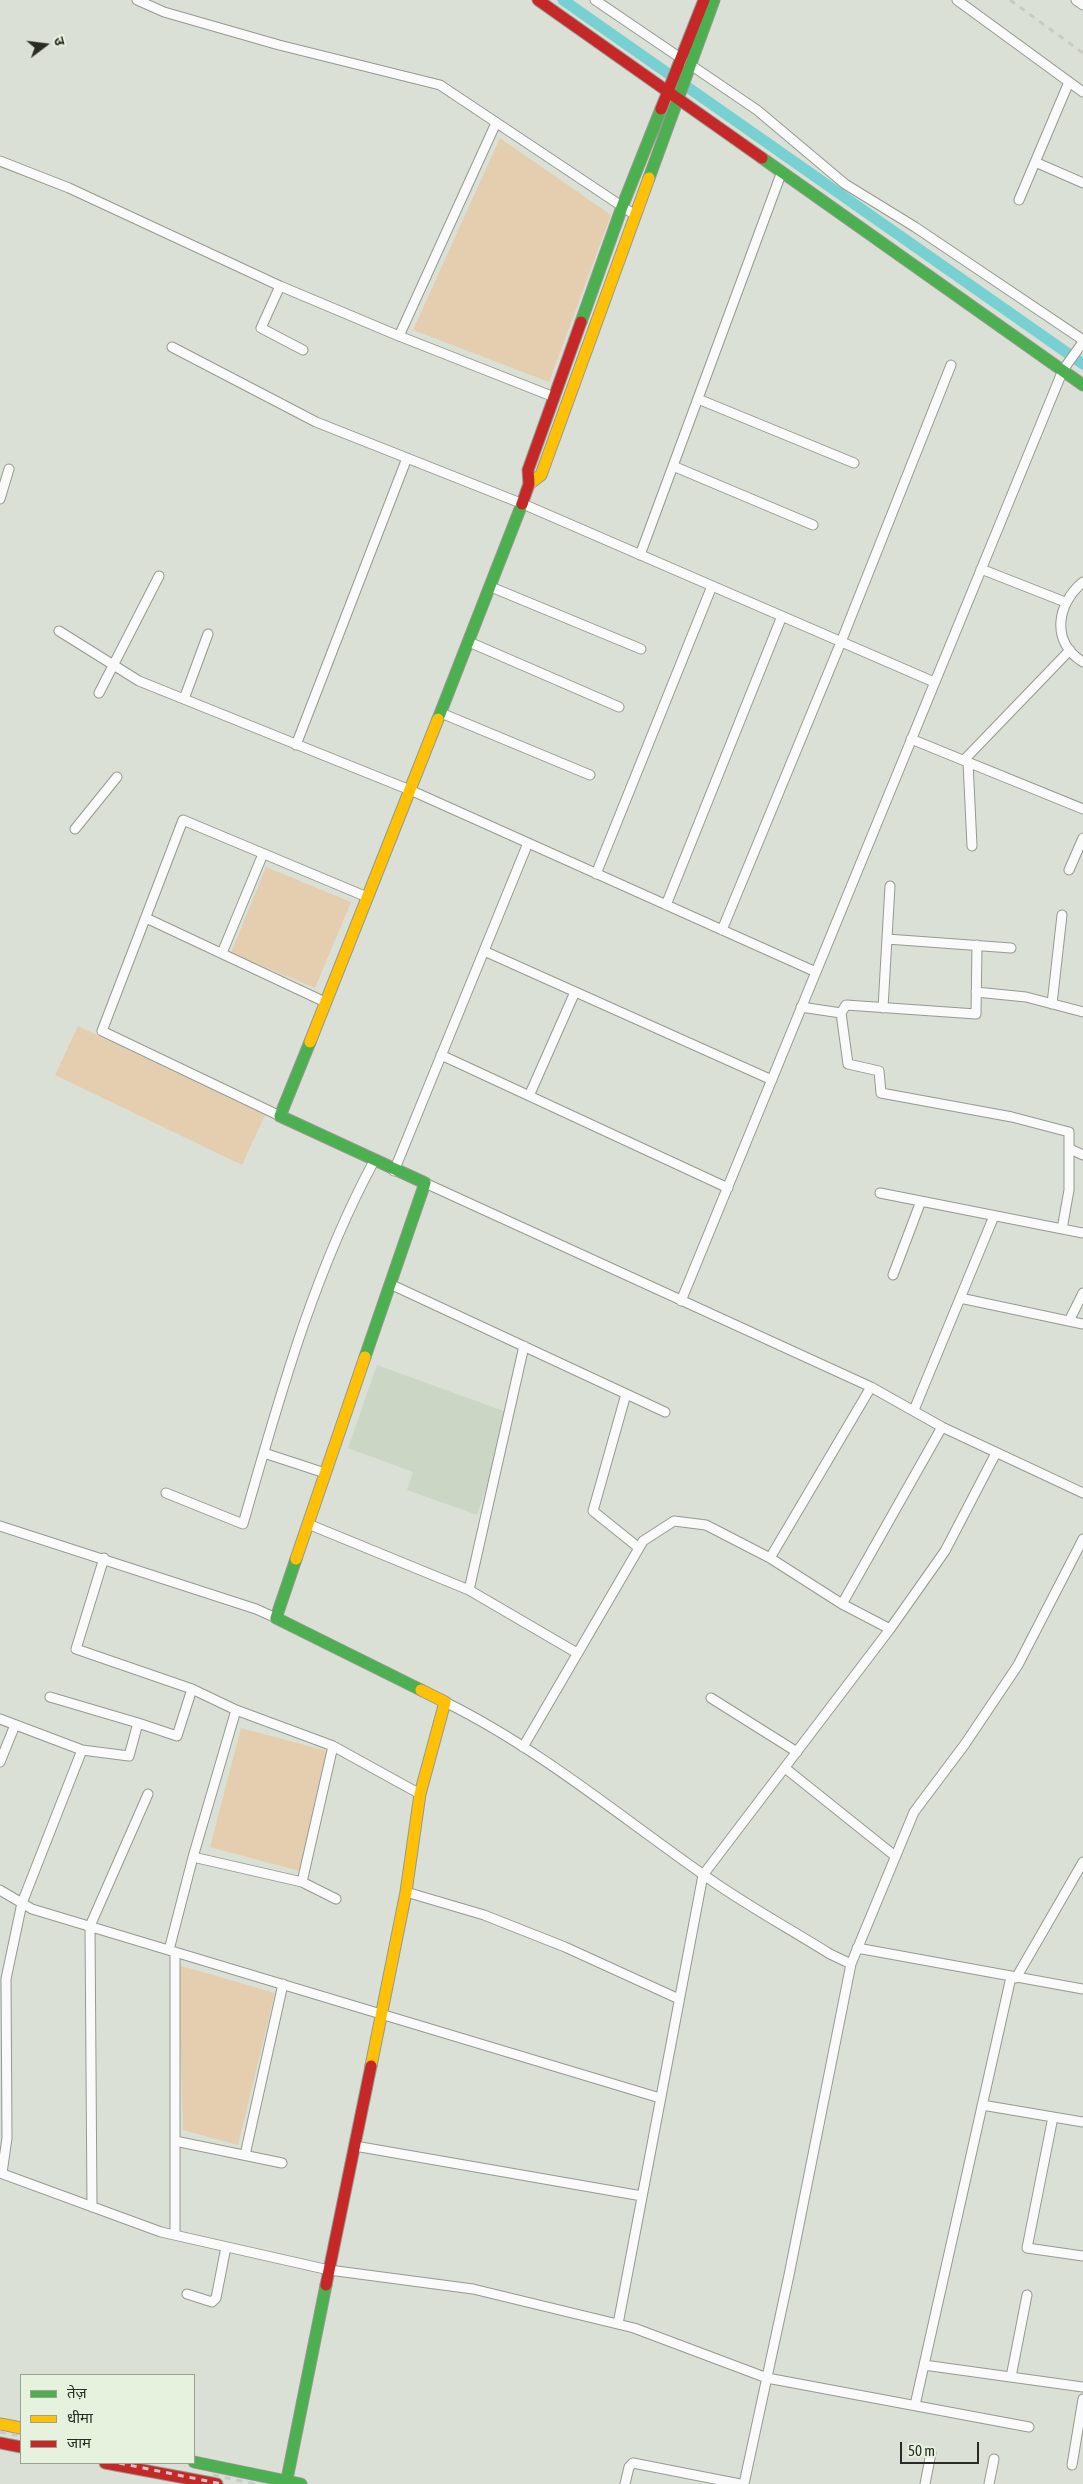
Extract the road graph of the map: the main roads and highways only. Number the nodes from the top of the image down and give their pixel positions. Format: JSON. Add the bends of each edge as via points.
{"nodes":[{"id":1,"x":538,"y":0,"type":"edge"},
{"id":2,"x":704,"y":0,"type":"edge"},
{"id":3,"x":714,"y":0,"type":"edge"},
{"id":4,"x":685,"y":65,"type":"junction"},
{"id":5,"x":670,"y":90,"type":"junction"},
{"id":6,"x":680,"y":97,"type":"junction"},
{"id":7,"x":1083,"y":385,"type":"edge"},
{"id":8,"x":529,"y":484,"type":"junction"},
{"id":9,"x":0,"y":2424,"type":"edge"},
{"id":10,"x":20,"y":2428,"type":"edge"},
{"id":11,"x":0,"y":2443,"type":"edge"},
{"id":12,"x":20,"y":2447,"type":"edge"},
{"id":13,"x":195,"y":2462,"type":"edge"},
{"id":14,"x":110,"y":2464,"type":"edge"},
{"id":15,"x":196,"y":2482,"type":"edge"},
{"id":16,"x":286,"y":2482,"type":"edge"},
{"id":17,"x":217,"y":2484,"type":"edge"},
{"id":18,"x":302,"y":2484,"type":"edge"}],
"edges":[{"from":1,"to":5,"type":"main road"},
{"from":2,"to":4,"type":"main road"},
{"from":3,"to":4,"type":"main road"},
{"from":4,"to":5,"type":"main road"},
{"from":4,"to":6,"type":"main road"},
{"from":5,"to":6,"type":"main road"},
{"from":5,"to":8,"type":"main road","via":[[622,207],[554,397],[528,470]]},
{"from":6,"to":7,"type":"main road","via":[[781,174],[1064,368]]},
{"from":6,"to":8,"type":"main road","via":[[541,475]]},
{"from":8,"to":16,"type":"main road","via":[[280,1116],[425,1184],[276,1618],[445,1702],[420,1794],[406,1892]]},
{"from":9,"to":10,"type":"main road"},
{"from":11,"to":12,"type":"main road"},
{"from":13,"to":16,"type":"main road"},
{"from":14,"to":15,"type":"main road"},
{"from":15,"to":17,"type":"main road"},
{"from":16,"to":18,"type":"main road"}]}
